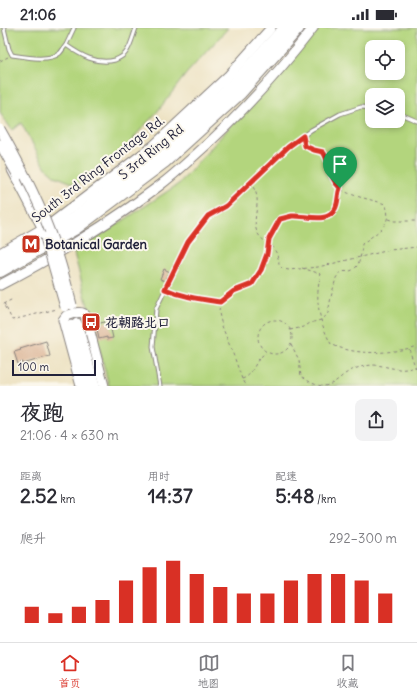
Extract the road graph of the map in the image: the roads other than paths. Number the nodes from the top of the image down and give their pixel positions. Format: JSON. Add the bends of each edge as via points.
{"nodes":[{"id":1,"x":4,"y":28,"type":"edge"},
{"id":2,"x":74,"y":28,"type":"edge"},
{"id":3,"x":136,"y":28,"type":"edge"},
{"id":4,"x":271,"y":28,"type":"edge"},
{"id":5,"x":285,"y":28,"type":"edge"},
{"id":6,"x":298,"y":28,"type":"edge"},
{"id":7,"x":314,"y":28,"type":"edge"},
{"id":8,"x":66,"y":45,"type":"junction"},
{"id":9,"x":365,"y":107,"type":"edge"},
{"id":10,"x":405,"y":116,"type":"edge"},
{"id":11,"x":417,"y":121,"type":"edge"},
{"id":12,"x":0,"y":124,"type":"edge"},
{"id":13,"x":0,"y":130,"type":"edge"},
{"id":14,"x":0,"y":144,"type":"edge"},
{"id":15,"x":0,"y":147,"type":"edge"},
{"id":16,"x":46,"y":227,"type":"junction"},
{"id":17,"x":0,"y":253,"type":"edge"},
{"id":18,"x":0,"y":260,"type":"edge"},
{"id":19,"x":0,"y":271,"type":"edge"},
{"id":20,"x":0,"y":285,"type":"edge"},
{"id":21,"x":81,"y":386,"type":"edge"},
{"id":22,"x":88,"y":386,"type":"edge"},
{"id":23,"x":95,"y":386,"type":"edge"},
{"id":24,"x":104,"y":386,"type":"edge"},
{"id":25,"x":160,"y":386,"type":"edge"}],
"edges":[{"from":1,"to":8,"type":"lane","via":[[12,55],[44,58],[60,53]]},
{"from":2,"to":8,"type":"lane"},
{"from":3,"to":8,"type":"lane","via":[[127,52],[122,57],[112,60],[90,58]]},
{"from":4,"to":16,"type":"main road","name":"South 3rd Ring Frontage Rd.","via":[[229,75],[153,146]]},
{"from":5,"to":18,"type":"highway","name":"S 3rd Ring Rd","via":[[234,84],[160,153],[72,220]]},
{"from":6,"to":19,"type":"highway","name":"S 3rd Ring Rd","via":[[240,93],[164,162],[76,228]]},
{"from":7,"to":20,"type":"main road","via":[[276,74],[236,116],[161,185],[71,246]]},
{"from":9,"to":25,"type":"lane","via":[[340,114],[311,130],[288,147],[226,206],[208,216],[188,242],[156,309],[153,347]]},
{"from":10,"to":11,"type":"lane"},
{"from":12,"to":16,"type":"main road"},
{"from":13,"to":14,"type":"main road","bridge":true,"via":[[44,218],[59,258],[66,306],[38,218]]},
{"from":15,"to":16,"type":"main road"},
{"from":16,"to":17,"type":"main road","name":"South 3rd Ring Frontage Rd."},
{"from":21,"to":24,"type":"main road","via":[[63,320],[66,316],[81,312],[86,316]]},
{"from":22,"to":23,"type":"main road","via":[[74,324]]}]}
